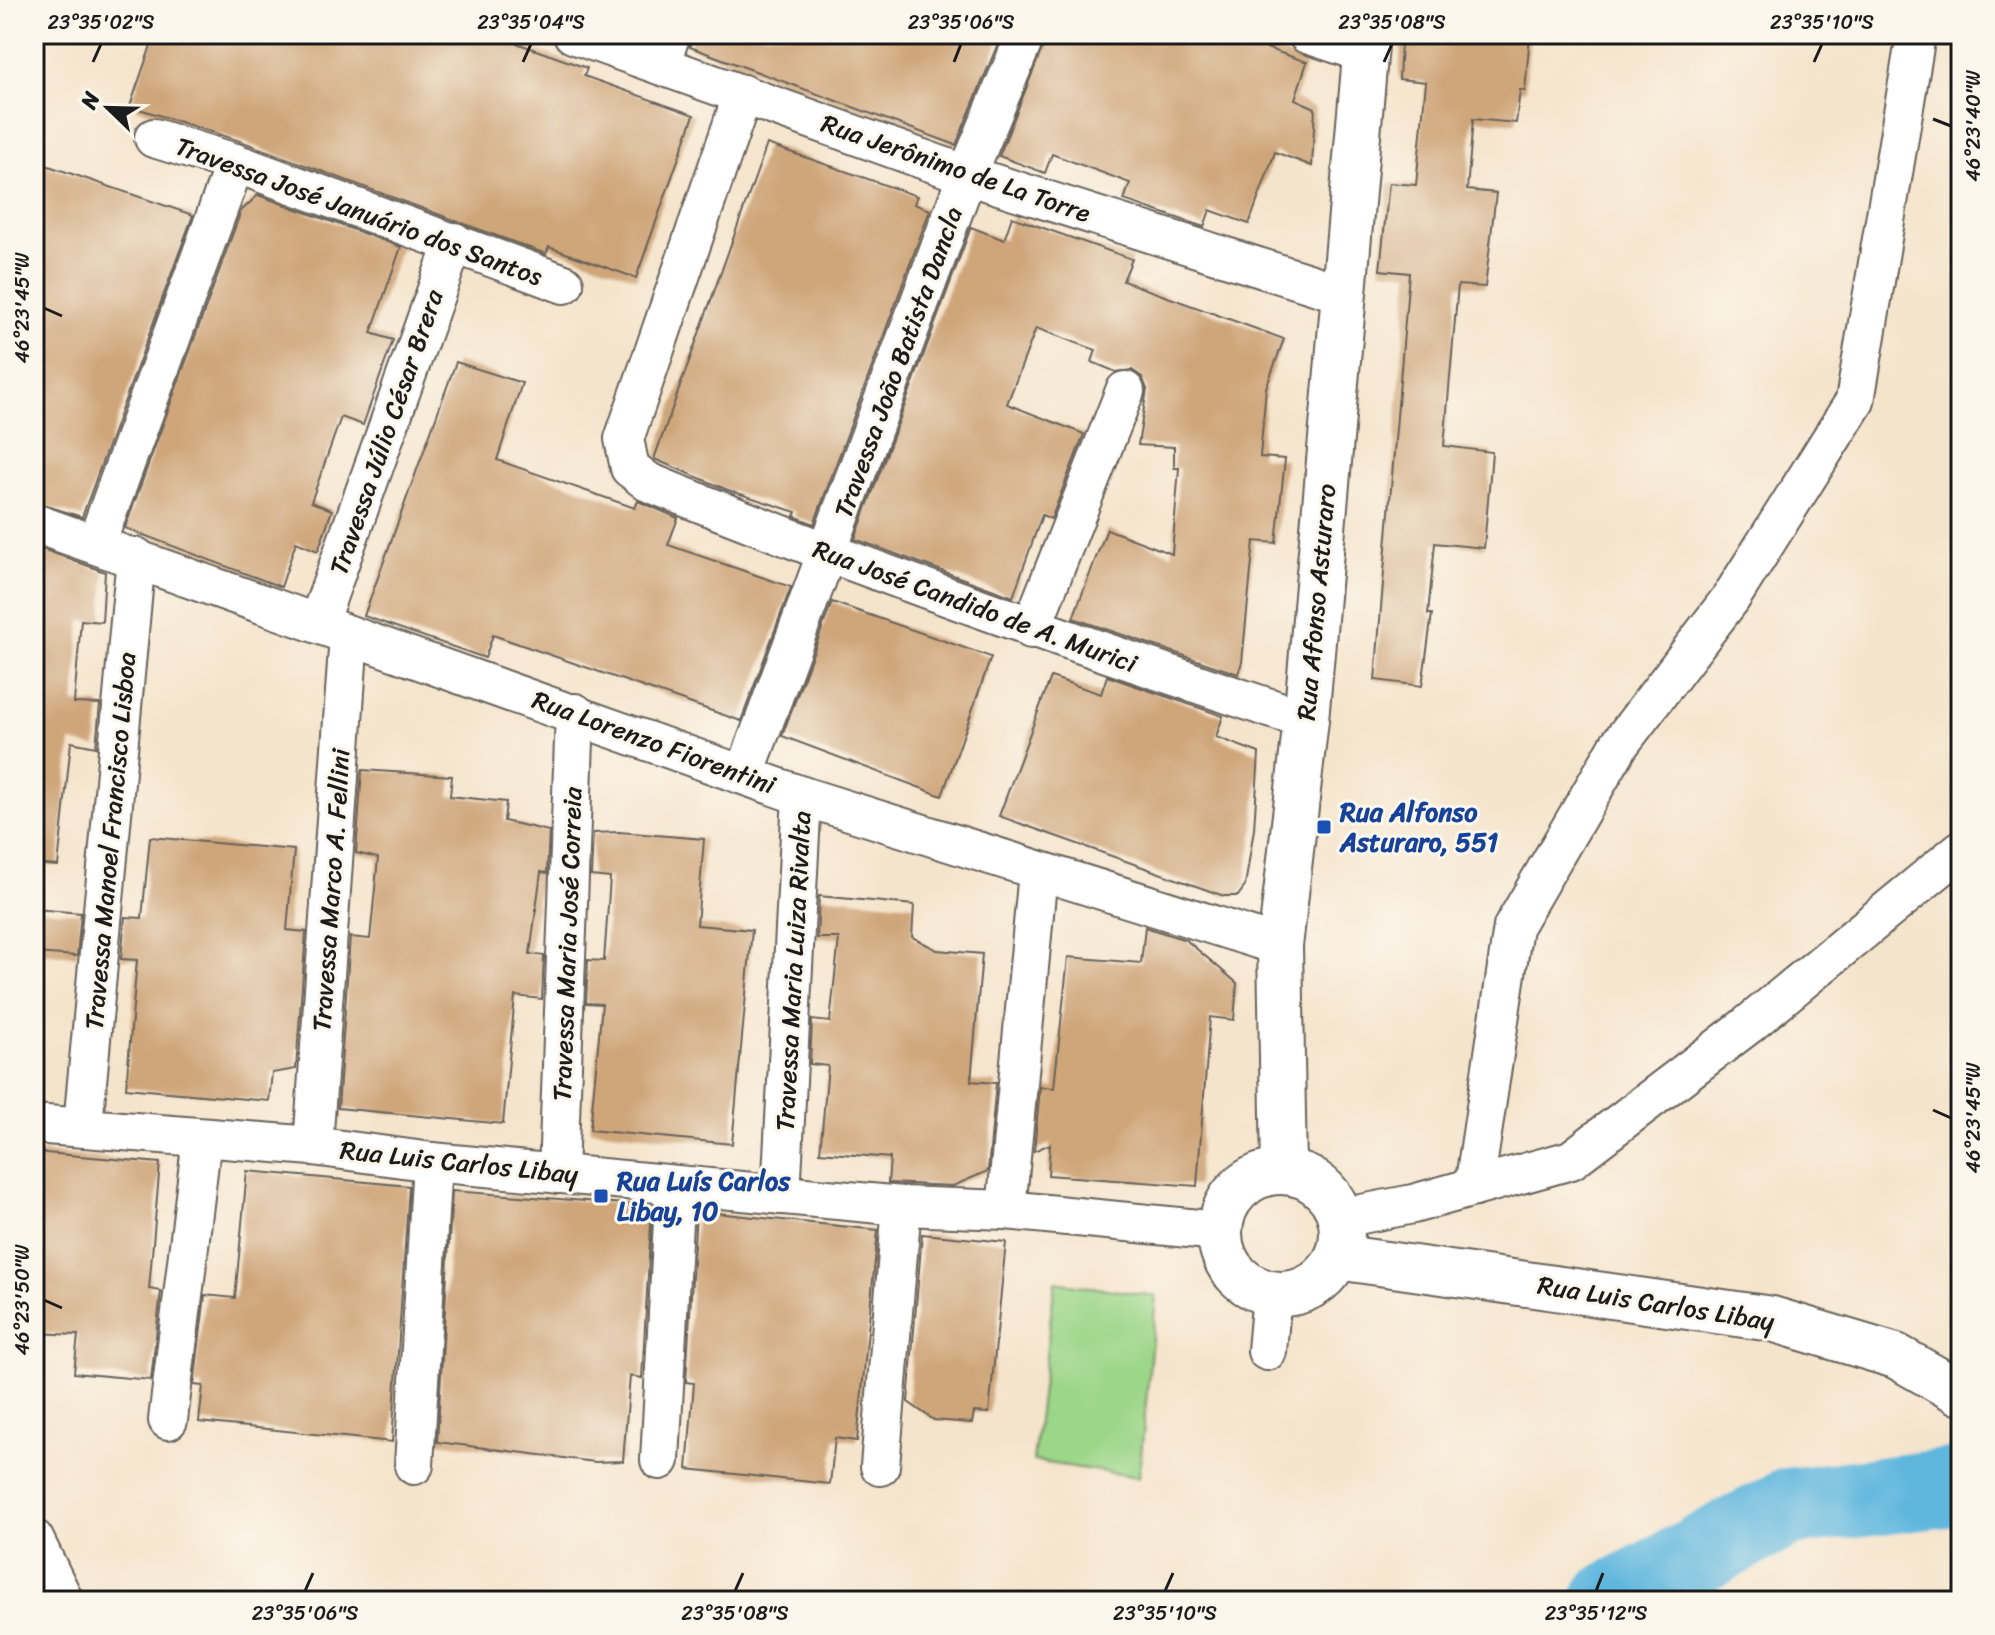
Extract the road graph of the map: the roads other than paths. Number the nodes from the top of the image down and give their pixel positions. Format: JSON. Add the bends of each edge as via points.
{"nodes":[{"id":1,"x":573,"y":34,"type":"edge"},
{"id":2,"x":1026,"y":34,"type":"edge"},
{"id":3,"x":1307,"y":34,"type":"edge"},
{"id":4,"x":1915,"y":41,"type":"dead end"},
{"id":5,"x":1366,"y":44,"type":"edge"},
{"id":6,"x":666,"y":49,"type":"edge"},
{"id":7,"x":743,"y":94,"type":"junction"},
{"id":8,"x":154,"y":138,"type":"dead end"},
{"id":9,"x":235,"y":163,"type":"junction"},
{"id":10,"x":967,"y":175,"type":"junction"},
{"id":11,"x":454,"y":242,"type":"junction"},
{"id":12,"x":564,"y":284,"type":"dead end"},
{"id":13,"x":1343,"y":294,"type":"junction"},
{"id":14,"x":1125,"y":391,"type":"dead end"},
{"id":15,"x":34,"y":523,"type":"edge"},
{"id":16,"x":96,"y":544,"type":"junction"},
{"id":17,"x":827,"y":555,"type":"junction"},
{"id":18,"x":136,"y":557,"type":"junction"},
{"id":19,"x":334,"y":629,"type":"junction"},
{"id":20,"x":1031,"y":629,"type":"junction"},
{"id":21,"x":575,"y":713,"type":"junction"},
{"id":22,"x":1306,"y":720,"type":"junction"},
{"id":23,"x":745,"y":773,"type":"junction"},
{"id":24,"x":802,"y":796,"type":"junction"},
{"id":25,"x":1961,"y":850,"type":"edge"},
{"id":26,"x":1038,"y":872,"type":"junction"},
{"id":27,"x":1280,"y":946,"type":"junction"},
{"id":28,"x":34,"y":1124,"type":"edge"},
{"id":29,"x":83,"y":1125,"type":"junction"},
{"id":30,"x":202,"y":1138,"type":"junction"},
{"id":31,"x":313,"y":1146,"type":"junction"},
{"id":32,"x":432,"y":1162,"type":"junction"},
{"id":33,"x":1284,"y":1171,"type":"junction"},
{"id":34,"x":558,"y":1174,"type":"junction"},
{"id":35,"x":675,"y":1185,"type":"junction"},
{"id":36,"x":1474,"y":1187,"type":"junction"},
{"id":37,"x":781,"y":1195,"type":"junction"},
{"id":38,"x":902,"y":1206,"type":"junction"},
{"id":39,"x":1006,"y":1210,"type":"junction"},
{"id":40,"x":1219,"y":1231,"type":"junction"},
{"id":41,"x":1339,"y":1237,"type":"junction"},
{"id":42,"x":1272,"y":1294,"type":"junction"},
{"id":43,"x":1267,"y":1351,"type":"dead end"},
{"id":44,"x":1961,"y":1393,"type":"edge"},
{"id":45,"x":168,"y":1420,"type":"dead end"},
{"id":46,"x":660,"y":1460,"type":"dead end"},
{"id":47,"x":414,"y":1465,"type":"dead end"},
{"id":48,"x":880,"y":1466,"type":"dead end"},
{"id":49,"x":34,"y":1539,"type":"edge"},
{"id":50,"x":64,"y":1601,"type":"edge"}],
"edges":[{"from":1,"to":6,"type":"street","name":"Rua Jerônimo de La Torre"},
{"from":2,"to":10,"type":"street","name":"Travessa João Batista Dancla"},
{"from":3,"to":5,"type":"street"},
{"from":4,"to":36,"type":"street","via":[[1855,401],[1731,598],[1619,745],[1513,927]]},
{"from":5,"to":13,"type":"street","name":"Rua Afonso Asturaro"},
{"from":6,"to":7,"type":"street","name":"Rua Jerônimo de La Torre"},
{"from":7,"to":10,"type":"street","name":"Rua Jerônimo de La Torre"},
{"from":7,"to":17,"type":"street","name":"Rua José Candido de A. Murici","via":[[624,439],[630,468],[648,482]]},
{"from":8,"to":9,"type":"street","name":"Travessa José Januário dos Santos"},
{"from":9,"to":11,"type":"street","name":"Travessa José Januário dos Santos"},
{"from":9,"to":16,"type":"street"},
{"from":10,"to":13,"type":"street","name":"Rua Jerônimo de La Torre"},
{"from":10,"to":17,"type":"street","name":"Travessa João Batista Dancla"},
{"from":11,"to":12,"type":"street","name":"Travessa José Januário dos Santos"},
{"from":11,"to":19,"type":"street","name":"Travessa Júlio César Brera"},
{"from":13,"to":22,"type":"street","name":"Rua Afonso Asturaro"},
{"from":14,"to":20,"type":"street"},
{"from":15,"to":16,"type":"street","name":"Rua Lorenzo Fiorentini"},
{"from":16,"to":18,"type":"street","name":"Rua Lorenzo Fiorentini"},
{"from":17,"to":20,"type":"street","name":"Rua José Candido de A. Murici"},
{"from":17,"to":23,"type":"street","name":"Travessa João Batista Dancla"},
{"from":18,"to":19,"type":"street","name":"Rua Lorenzo Fiorentini"},
{"from":18,"to":29,"type":"street","name":"Travessa Manoel Francisco Lisboa"},
{"from":19,"to":21,"type":"street","name":"Rua Lorenzo Fiorentini"},
{"from":19,"to":31,"type":"street","name":"Travessa Marco A. Fellini"},
{"from":20,"to":22,"type":"street","name":"Rua José Candido de A. Murici"},
{"from":21,"to":23,"type":"street","name":"Rua Lorenzo Fiorentini"},
{"from":21,"to":34,"type":"street","name":"Travessa Maria José Correia"},
{"from":22,"to":27,"type":"street","name":"Rua Afonso Asturaro"},
{"from":23,"to":24,"type":"street","name":"Rua Lorenzo Fiorentini"},
{"from":24,"to":26,"type":"street","name":"Rua Lorenzo Fiorentini"},
{"from":24,"to":37,"type":"street","name":"Travessa Maria Luiza Rivalta"},
{"from":25,"to":36,"type":"street","via":[[1748,1025],[1571,1160]]},
{"from":26,"to":27,"type":"street","name":"Rua Lorenzo Fiorentini"},
{"from":26,"to":39,"type":"street"},
{"from":27,"to":33,"type":"street","name":"Rua Afonso Asturaro"},
{"from":28,"to":29,"type":"street","name":"Rua Luis Carlos Libay"},
{"from":29,"to":30,"type":"street","name":"Rua Luis Carlos Libay"},
{"from":30,"to":31,"type":"street","name":"Rua Luis Carlos Libay"},
{"from":30,"to":45,"type":"street"},
{"from":31,"to":32,"type":"street","name":"Rua Luis Carlos Libay"},
{"from":32,"to":34,"type":"street","name":"Rua Luis Carlos Libay"},
{"from":32,"to":47,"type":"street"},
{"from":33,"to":40,"type":"street","via":[[1264,1173],[1232,1194]]},
{"from":33,"to":41,"type":"street","via":[[1320,1185]]},
{"from":34,"to":35,"type":"street","name":"Rua Luis Carlos Libay"},
{"from":35,"to":37,"type":"street","name":"Rua Luis Carlos Libay"},
{"from":35,"to":46,"type":"street"},
{"from":36,"to":41,"type":"street","via":[[1413,1204]]},
{"from":37,"to":38,"type":"street","name":"Rua Luis Carlos Libay"},
{"from":38,"to":39,"type":"street","name":"Rua Luis Carlos Libay"},
{"from":38,"to":48,"type":"street"},
{"from":39,"to":40,"type":"street","name":"Rua Luis Carlos Libay"},
{"from":40,"to":42,"type":"street","via":[[1234,1273],[1251,1287]]},
{"from":41,"to":42,"type":"street","via":[[1326,1274],[1292,1294]]},
{"from":41,"to":44,"type":"street","name":"Rua Luis Carlos Libay","via":[[1772,1319],[1896,1356]]},
{"from":42,"to":43,"type":"street"},
{"from":49,"to":50,"type":"street"}]}
